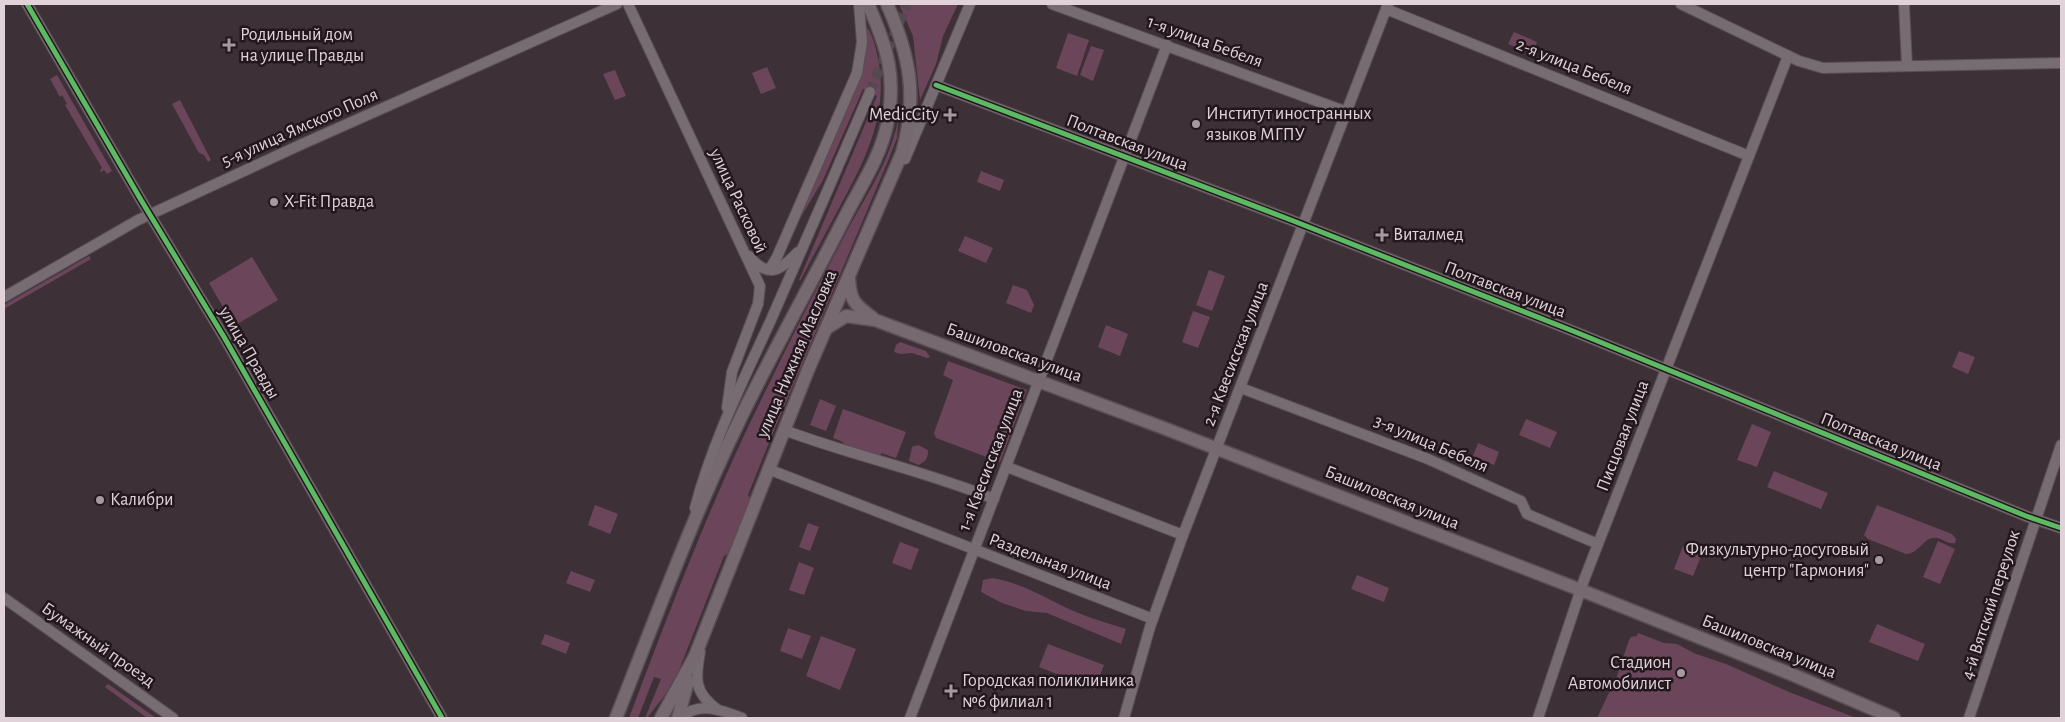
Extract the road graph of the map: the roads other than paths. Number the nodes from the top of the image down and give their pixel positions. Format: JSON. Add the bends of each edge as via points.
{"nodes":[{"id":1,"x":27,"y":4,"type":"edge"},
{"id":2,"x":617,"y":4,"type":"edge"},
{"id":3,"x":628,"y":4,"type":"edge"},
{"id":4,"x":859,"y":4,"type":"edge"},
{"id":5,"x":868,"y":4,"type":"edge"},
{"id":6,"x":887,"y":4,"type":"edge"},
{"id":7,"x":970,"y":4,"type":"edge"},
{"id":8,"x":1052,"y":4,"type":"edge"},
{"id":9,"x":1681,"y":4,"type":"edge"},
{"id":10,"x":1904,"y":4,"type":"edge"},
{"id":11,"x":1387,"y":6,"type":"edge"},
{"id":12,"x":1167,"y":46,"type":"junction"},
{"id":13,"x":1788,"y":56,"type":"junction"},
{"id":14,"x":2061,"y":63,"type":"edge"},
{"id":15,"x":1907,"y":66,"type":"junction"},
{"id":16,"x":936,"y":85,"type":"junction"},
{"id":17,"x":870,"y":92,"type":"tunnel mouth"},
{"id":18,"x":1347,"y":112,"type":"junction"},
{"id":19,"x":1749,"y":156,"type":"junction"},
{"id":20,"x":1125,"y":157,"type":"junction"},
{"id":21,"x":887,"y":191,"type":"junction"},
{"id":22,"x":151,"y":214,"type":"junction"},
{"id":23,"x":1304,"y":225,"type":"junction"},
{"id":24,"x":803,"y":247,"type":"junction"},
{"id":25,"x":744,"y":249,"type":"junction"},
{"id":26,"x":767,"y":269,"type":"junction"},
{"id":27,"x":848,"y":277,"type":"junction"},
{"id":28,"x":4,"y":297,"type":"edge"},
{"id":29,"x":875,"y":320,"type":"junction"},
{"id":30,"x":827,"y":328,"type":"junction"},
{"id":31,"x":1666,"y":368,"type":"junction"},
{"id":32,"x":1039,"y":380,"type":"junction"},
{"id":33,"x":1240,"y":388,"type":"junction"},
{"id":34,"x":725,"y":419,"type":"junction"},
{"id":35,"x":784,"y":430,"type":"junction"},
{"id":36,"x":2061,"y":445,"type":"edge"},
{"id":37,"x":1217,"y":448,"type":"junction"},
{"id":38,"x":1007,"y":468,"type":"junction"},
{"id":39,"x":768,"y":469,"type":"junction"},
{"id":40,"x":994,"y":499,"type":"junction"},
{"id":41,"x":2036,"y":520,"type":"junction"},
{"id":42,"x":691,"y":528,"type":"junction"},
{"id":43,"x":2061,"y":528,"type":"edge"},
{"id":44,"x":1184,"y":535,"type":"junction"},
{"id":45,"x":1598,"y":544,"type":"junction"},
{"id":46,"x":974,"y":550,"type":"junction"},
{"id":47,"x":1581,"y":590,"type":"junction"},
{"id":48,"x":4,"y":598,"type":"edge"},
{"id":49,"x":1153,"y":619,"type":"junction"},
{"id":50,"x":702,"y":640,"type":"junction"},
{"id":51,"x":695,"y":656,"type":"junction"},
{"id":52,"x":718,"y":710,"type":"junction"},
{"id":53,"x":173,"y":718,"type":"edge"},
{"id":54,"x":442,"y":718,"type":"edge"},
{"id":55,"x":615,"y":718,"type":"edge"},
{"id":56,"x":661,"y":718,"type":"edge"},
{"id":57,"x":679,"y":718,"type":"edge"},
{"id":58,"x":742,"y":718,"type":"edge"},
{"id":59,"x":910,"y":718,"type":"edge"},
{"id":60,"x":1124,"y":718,"type":"edge"},
{"id":61,"x":1538,"y":718,"type":"edge"},
{"id":62,"x":1894,"y":718,"type":"edge"},
{"id":63,"x":1969,"y":718,"type":"edge"}],
"edges":[{"from":1,"to":22,"type":"street","name":"улица Правды"},
{"from":2,"to":22,"type":"street","name":"5-я улица Ямского Поля"},
{"from":3,"to":25,"type":"street","name":"улица Расковой"},
{"from":4,"to":26,"type":"street","via":[[862,42],[856,73],[777,257]]},
{"from":5,"to":42,"type":"main road","name":"улица Нижняя Масловка","via":[[883,40],[892,82],[891,104],[879,149],[734,430]]},
{"from":6,"to":21,"type":"main road","via":[[904,47],[912,93],[909,130]]},
{"from":7,"to":16,"type":"street","name":"улица Нижняя Масловка"},
{"from":8,"to":12,"type":"street","name":"1-я улица Бебеля"},
{"from":9,"to":13,"type":"street"},
{"from":10,"to":15,"type":"street"},
{"from":11,"to":18,"type":"street","name":"2-я Квесисская улица"},
{"from":11,"to":19,"type":"street","name":"2-я улица Бебеля"},
{"from":12,"to":18,"type":"street","name":"1-я улица Бебеля"},
{"from":12,"to":20,"type":"street","name":"1-я Квесисская улица"},
{"from":13,"to":15,"type":"street","via":[[1823,68]]},
{"from":13,"to":19,"type":"street","name":"Писцовая улица"},
{"from":14,"to":15,"type":"street"},
{"from":16,"to":20,"type":"street","name":"Полтавская улица"},
{"from":16,"to":21,"type":"street","name":"улица Нижняя Масловка","via":[[903,163]]},
{"from":17,"to":24,"type":"street","name":"улица Нижняя Масловка"},
{"from":18,"to":23,"type":"street","name":"2-я Квесисская улица"},
{"from":19,"to":31,"type":"street","name":"Писцовая улица"},
{"from":20,"to":23,"type":"street","name":"Полтавская улица"},
{"from":20,"to":32,"type":"street","name":"1-я Квесисская улица"},
{"from":21,"to":27,"type":"main road","name":"улица Нижняя Масловка"},
{"from":22,"to":28,"type":"street","name":"5-я улица Ямского Поля"},
{"from":22,"to":54,"type":"street","name":"улица Правды"},
{"from":23,"to":31,"type":"street","name":"Полтавская улица"},
{"from":23,"to":33,"type":"street","name":"2-я Квесисская улица"},
{"from":24,"to":26,"type":"street","name":"улица Нижняя Масловка","via":[[781,269]]},
{"from":24,"to":34,"type":"street","name":"улица Нижняя Масловка"},
{"from":25,"to":26,"type":"street","via":[[756,264]]},
{"from":25,"to":34,"type":"street","name":"улица Расковой","via":[[760,293],[732,372]]},
{"from":27,"to":29,"type":"main road","name":"Башиловская улица","via":[[854,303]]},
{"from":27,"to":30,"type":"main road","name":"улица Нижняя Масловка"},
{"from":29,"to":30,"type":"main road","name":"Башиловская улица","via":[[846,316]]},
{"from":29,"to":32,"type":"main road","name":"Башиловская улица"},
{"from":30,"to":35,"type":"main road","name":"улица Нижняя Масловка"},
{"from":31,"to":41,"type":"street","name":"Полтавская улица"},
{"from":31,"to":45,"type":"street","name":"Писцовая улица"},
{"from":32,"to":37,"type":"main road","name":"Башиловская улица"},
{"from":32,"to":38,"type":"street","name":"1-я Квесисская улица"},
{"from":33,"to":37,"type":"street","name":"2-я Квесисская улица"},
{"from":33,"to":45,"type":"street","name":"3-я улица Бебеля","via":[[1428,459],[1521,500],[1527,514]]},
{"from":34,"to":42,"type":"street","name":"улица Нижняя Масловка","via":[[707,468]]},
{"from":35,"to":39,"type":"main road","name":"улица Нижняя Масловка"},
{"from":35,"to":40,"type":"street"},
{"from":36,"to":41,"type":"street","name":"4-й Вятский переулок"},
{"from":37,"to":44,"type":"street","name":"2-я Квесисская улица"},
{"from":37,"to":47,"type":"main road","name":"Башиловская улица"},
{"from":38,"to":40,"type":"street","name":"1-я Квесисская улица"},
{"from":38,"to":44,"type":"street"},
{"from":39,"to":46,"type":"street","name":"Раздельная улица"},
{"from":39,"to":50,"type":"main road","name":"улица Нижняя Масловка"},
{"from":40,"to":46,"type":"street","name":"1-я Квесисская улица"},
{"from":41,"to":43,"type":"street","name":"Полтавская улица"},
{"from":41,"to":63,"type":"street","name":"4-й Вятский переулок"},
{"from":42,"to":55,"type":"main road","name":"улица Нижняя Масловка"},
{"from":44,"to":49,"type":"street","name":"2-я Квесисская улица"},
{"from":45,"to":47,"type":"street","name":"Писцовая улица"},
{"from":46,"to":49,"type":"street","name":"Раздельная улица"},
{"from":46,"to":59,"type":"street","name":"1-я Квесисская улица"},
{"from":47,"to":61,"type":"street","name":"Писцовая улица"},
{"from":47,"to":62,"type":"main road","name":"Башиловская улица"},
{"from":48,"to":53,"type":"street","name":"Бумажный проезд"},
{"from":49,"to":60,"type":"street","name":"2-я Квесисская улица"},
{"from":50,"to":51,"type":"main road","name":"улица Нижняя Масловка"},
{"from":50,"to":52,"type":"street","via":[[697,670],[699,689]]},
{"from":51,"to":56,"type":"main road","name":"улица Нижняя Масловка"},
{"from":51,"to":57,"type":"main road"},
{"from":52,"to":57,"type":"street","via":[[695,709]]},
{"from":52,"to":58,"type":"street"}]}
